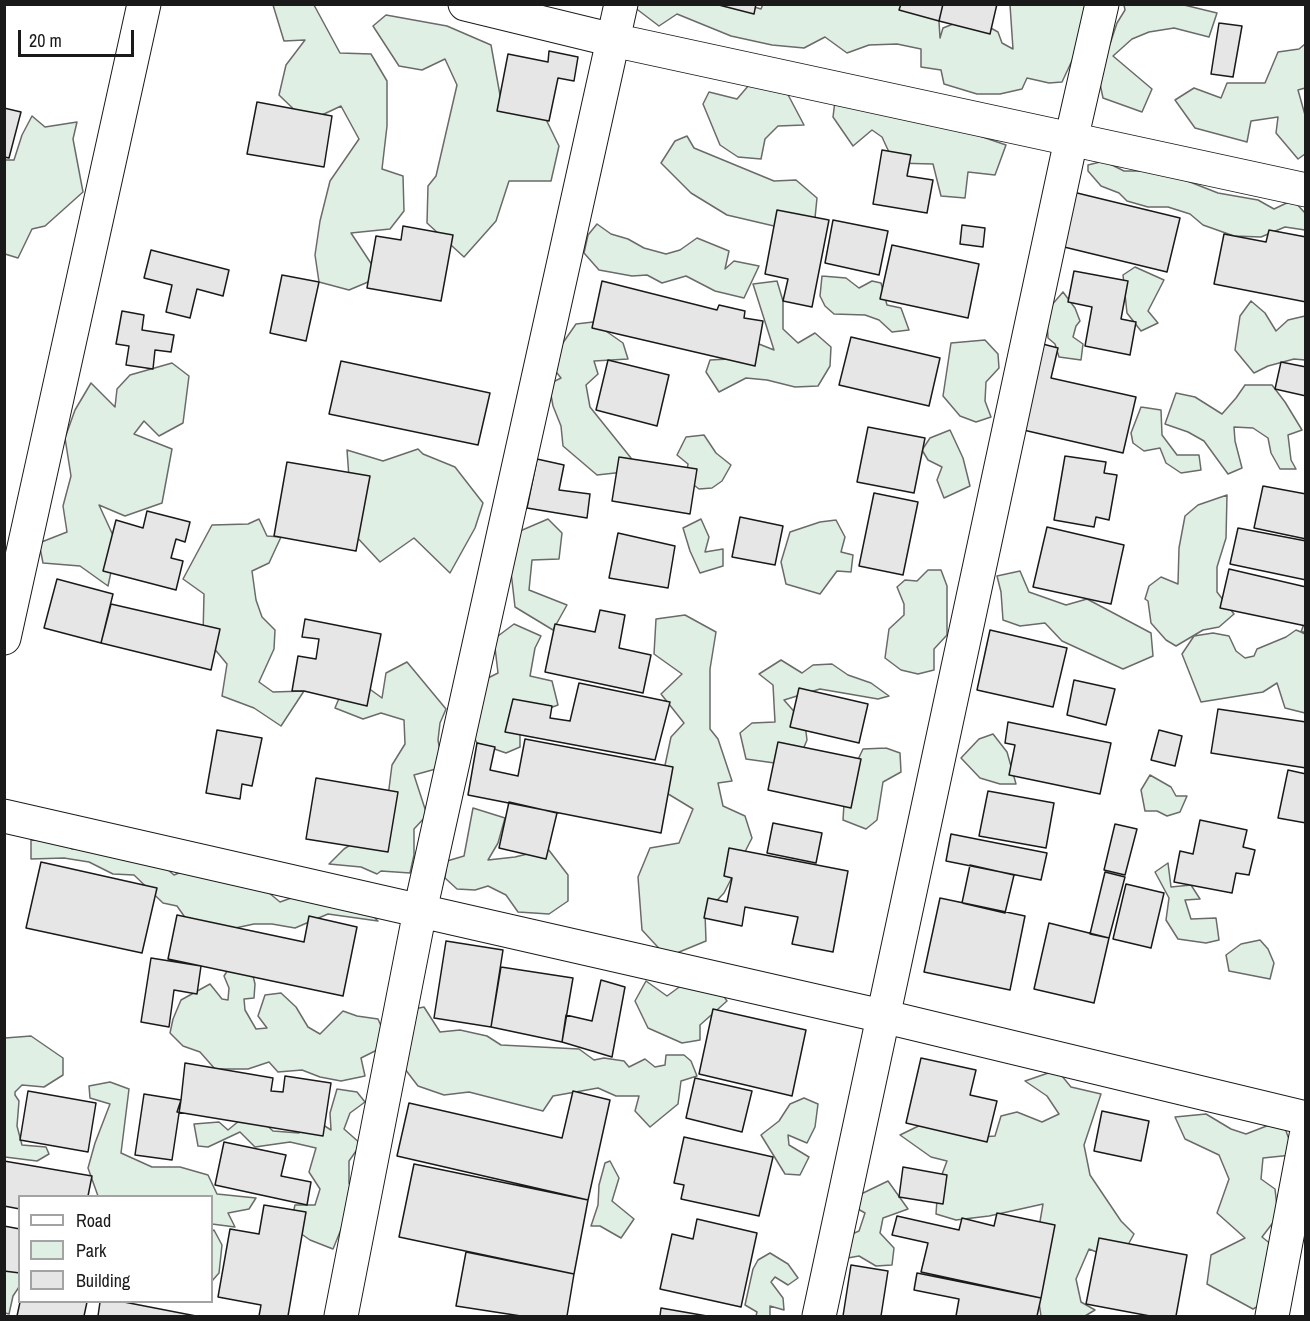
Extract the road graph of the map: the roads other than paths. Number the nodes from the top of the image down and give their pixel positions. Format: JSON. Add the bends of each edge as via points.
{"nodes":[{"id":1,"x":144,"y":4,"type":"edge"},
{"id":2,"x":465,"y":4,"type":"edge"},
{"id":3,"x":621,"y":4,"type":"edge"},
{"id":4,"x":1102,"y":4,"type":"edge"},
{"id":5,"x":613,"y":40,"type":"junction"},
{"id":6,"x":1071,"y":140,"type":"junction"},
{"id":7,"x":1305,"y":190,"type":"edge"},
{"id":8,"x":4,"y":639,"type":"edge"},
{"id":9,"x":4,"y":816,"type":"edge"},
{"id":10,"x":420,"y":911,"type":"junction"},
{"id":11,"x":882,"y":1016,"type":"junction"},
{"id":12,"x":1305,"y":1119,"type":"edge"},
{"id":13,"x":1305,"y":1136,"type":"edge"},
{"id":14,"x":341,"y":1317,"type":"edge"},
{"id":15,"x":819,"y":1317,"type":"edge"},
{"id":16,"x":1272,"y":1317,"type":"edge"}],
"edges":[{"from":1,"to":8,"type":"street"},
{"from":2,"to":5,"type":"street"},
{"from":3,"to":5,"type":"street"},
{"from":4,"to":6,"type":"street"},
{"from":5,"to":6,"type":"street"},
{"from":5,"to":10,"type":"street"},
{"from":6,"to":7,"type":"street"},
{"from":6,"to":11,"type":"street"},
{"from":9,"to":10,"type":"street"},
{"from":10,"to":11,"type":"street"},
{"from":10,"to":14,"type":"street"},
{"from":11,"to":12,"type":"street"},
{"from":11,"to":15,"type":"street"},
{"from":13,"to":16,"type":"street"}]}
